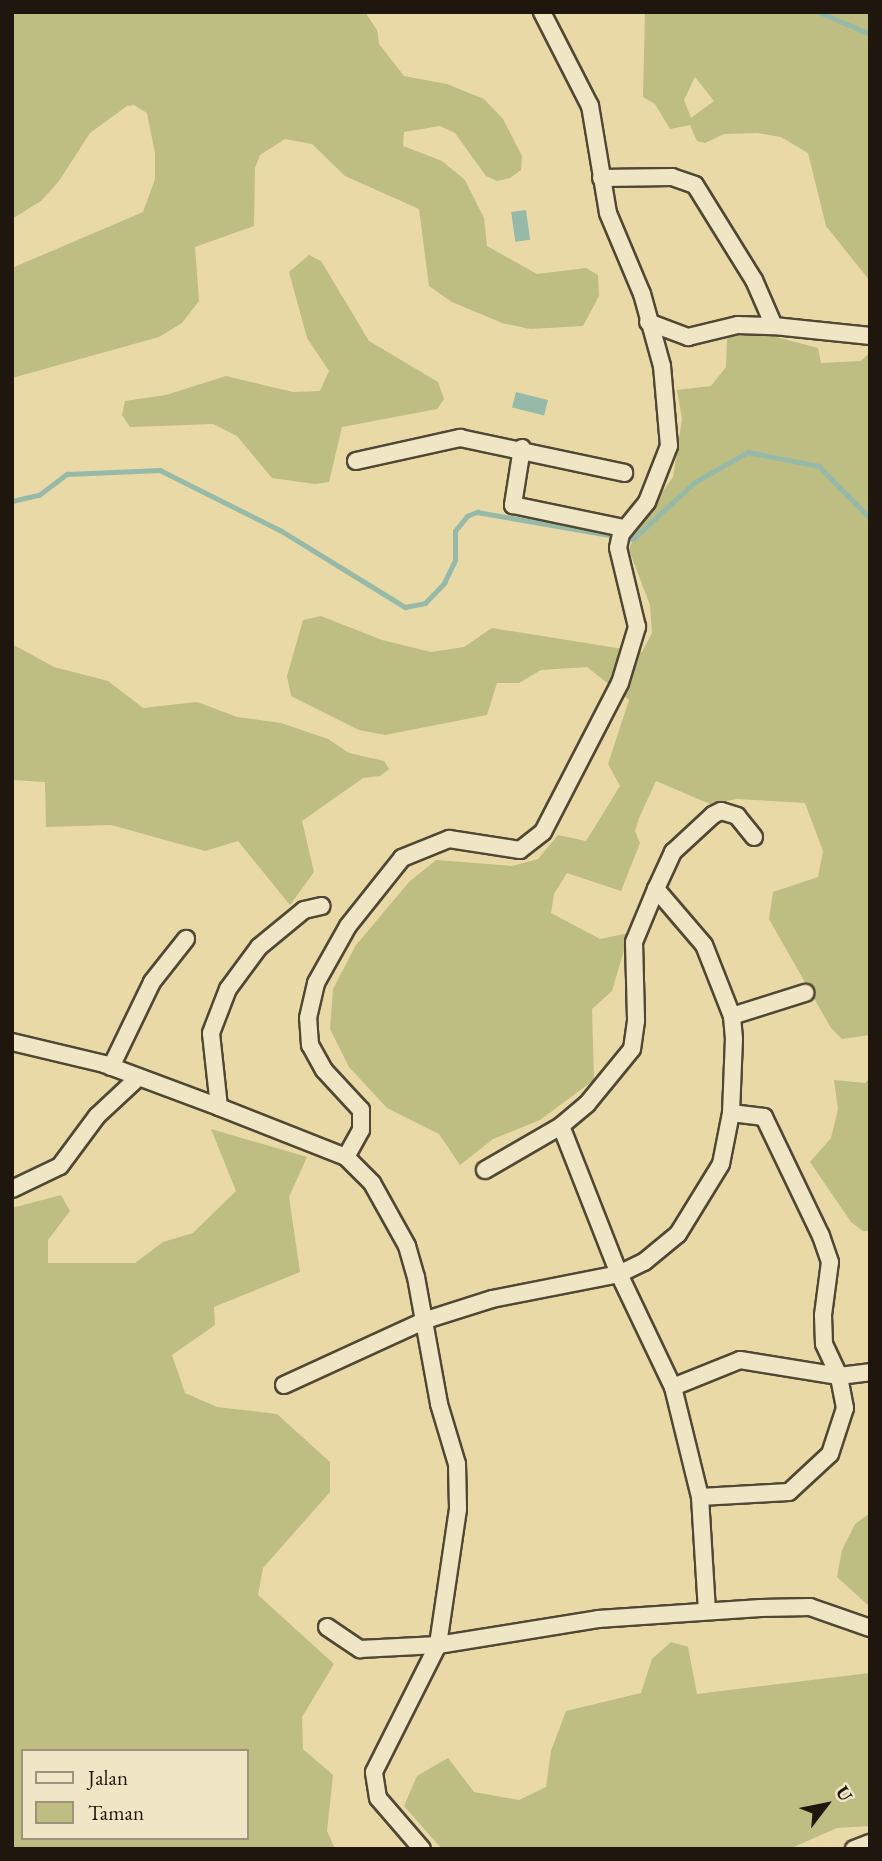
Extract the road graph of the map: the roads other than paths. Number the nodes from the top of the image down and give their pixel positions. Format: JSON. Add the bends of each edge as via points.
{"nodes":[{"id":1,"x":542,"y":12,"type":"edge"},
{"id":2,"x":601,"y":178,"type":"junction"},
{"id":3,"x":648,"y":322,"type":"junction"},
{"id":4,"x":774,"y":326,"type":"junction"},
{"id":5,"x":870,"y":335,"type":"edge"},
{"id":6,"x":522,"y":448,"type":"junction"},
{"id":7,"x":356,"y":461,"type":"dead end"},
{"id":8,"x":624,"y":473,"type":"dead end"},
{"id":9,"x":621,"y":537,"type":"junction"},
{"id":10,"x":754,"y":837,"type":"dead end"},
{"id":11,"x":656,"y":889,"type":"junction"},
{"id":12,"x":322,"y":906,"type":"dead end"},
{"id":13,"x":186,"y":939,"type":"dead end"},
{"id":14,"x":805,"y":993,"type":"dead end"},
{"id":15,"x":732,"y":1016,"type":"junction"},
{"id":16,"x":12,"y":1042,"type":"edge"},
{"id":17,"x":111,"y":1067,"type":"junction"},
{"id":18,"x":139,"y":1077,"type":"junction"},
{"id":19,"x":219,"y":1107,"type":"junction"},
{"id":20,"x":731,"y":1113,"type":"junction"},
{"id":21,"x":561,"y":1126,"type":"junction"},
{"id":22,"x":346,"y":1157,"type":"junction"},
{"id":23,"x":485,"y":1170,"type":"dead end"},
{"id":24,"x":12,"y":1189,"type":"edge"},
{"id":25,"x":619,"y":1274,"type":"junction"},
{"id":26,"x":426,"y":1320,"type":"junction"},
{"id":27,"x":870,"y":1372,"type":"edge"},
{"id":28,"x":839,"y":1376,"type":"junction"},
{"id":29,"x":284,"y":1385,"type":"dead end"},
{"id":30,"x":673,"y":1387,"type":"junction"},
{"id":31,"x":701,"y":1497,"type":"junction"},
{"id":32,"x":707,"y":1611,"type":"junction"},
{"id":33,"x":327,"y":1627,"type":"dead end"},
{"id":34,"x":870,"y":1628,"type":"edge"},
{"id":35,"x":438,"y":1645,"type":"junction"},
{"id":36,"x":870,"y":1843,"type":"edge"},
{"id":37,"x":422,"y":1849,"type":"edge"},
{"id":38,"x":854,"y":1849,"type":"edge"}],
"edges":[{"from":1,"to":2,"type":"street","via":[[584,89]]},
{"from":2,"to":3,"type":"street","via":[[608,213],[642,294]]},
{"from":2,"to":4,"type":"street","via":[[671,177],[701,190],[754,280]]},
{"from":3,"to":4,"type":"street","via":[[688,337],[738,325]]},
{"from":3,"to":9,"type":"street","via":[[662,366],[669,446],[647,502]]},
{"from":4,"to":5,"type":"street"},
{"from":6,"to":7,"type":"street","via":[[460,438]]},
{"from":6,"to":8,"type":"street"},
{"from":6,"to":9,"type":"street","via":[[513,505]]},
{"from":9,"to":22,"type":"street","via":[[637,627],[620,682],[543,832],[520,850],[449,839],[402,858],[348,926],[316,983],[308,1017],[310,1045],[324,1070],[361,1110],[361,1130]]},
{"from":10,"to":11,"type":"street","via":[[737,816],[721,811],[713,815],[673,852]]},
{"from":11,"to":15,"type":"street","via":[[704,945]]},
{"from":11,"to":21,"type":"street","via":[[634,942],[632,1049],[587,1104]]},
{"from":12,"to":19,"type":"street","via":[[304,910],[259,947],[228,989],[211,1033]]},
{"from":13,"to":17,"type":"street","via":[[152,982]]},
{"from":14,"to":15,"type":"street"},
{"from":15,"to":20,"type":"street"},
{"from":16,"to":17,"type":"street"},
{"from":17,"to":18,"type":"street"},
{"from":18,"to":19,"type":"street"},
{"from":18,"to":24,"type":"street","via":[[97,1115],[60,1166]]},
{"from":19,"to":22,"type":"street"},
{"from":20,"to":25,"type":"street","via":[[721,1164],[678,1234],[644,1262]]},
{"from":20,"to":28,"type":"street","via":[[764,1117],[821,1236],[830,1262],[824,1344]]},
{"from":21,"to":23,"type":"street"},
{"from":21,"to":25,"type":"street"},
{"from":22,"to":26,"type":"street","via":[[372,1183],[407,1246]]},
{"from":25,"to":26,"type":"street","via":[[492,1299]]},
{"from":25,"to":30,"type":"street"},
{"from":26,"to":29,"type":"street"},
{"from":26,"to":35,"type":"street","via":[[439,1404],[460,1483]]},
{"from":27,"to":28,"type":"street"},
{"from":28,"to":30,"type":"street","via":[[740,1360]]},
{"from":28,"to":31,"type":"street","via":[[845,1408],[830,1454],[814,1472],[789,1492]]},
{"from":30,"to":31,"type":"street"},
{"from":31,"to":32,"type":"street"},
{"from":32,"to":34,"type":"street","via":[[810,1607]]},
{"from":32,"to":35,"type":"street","via":[[598,1619]]},
{"from":33,"to":35,"type":"street","via":[[360,1649]]},
{"from":35,"to":37,"type":"street","via":[[374,1772],[378,1798]]},
{"from":36,"to":38,"type":"street"}]}
